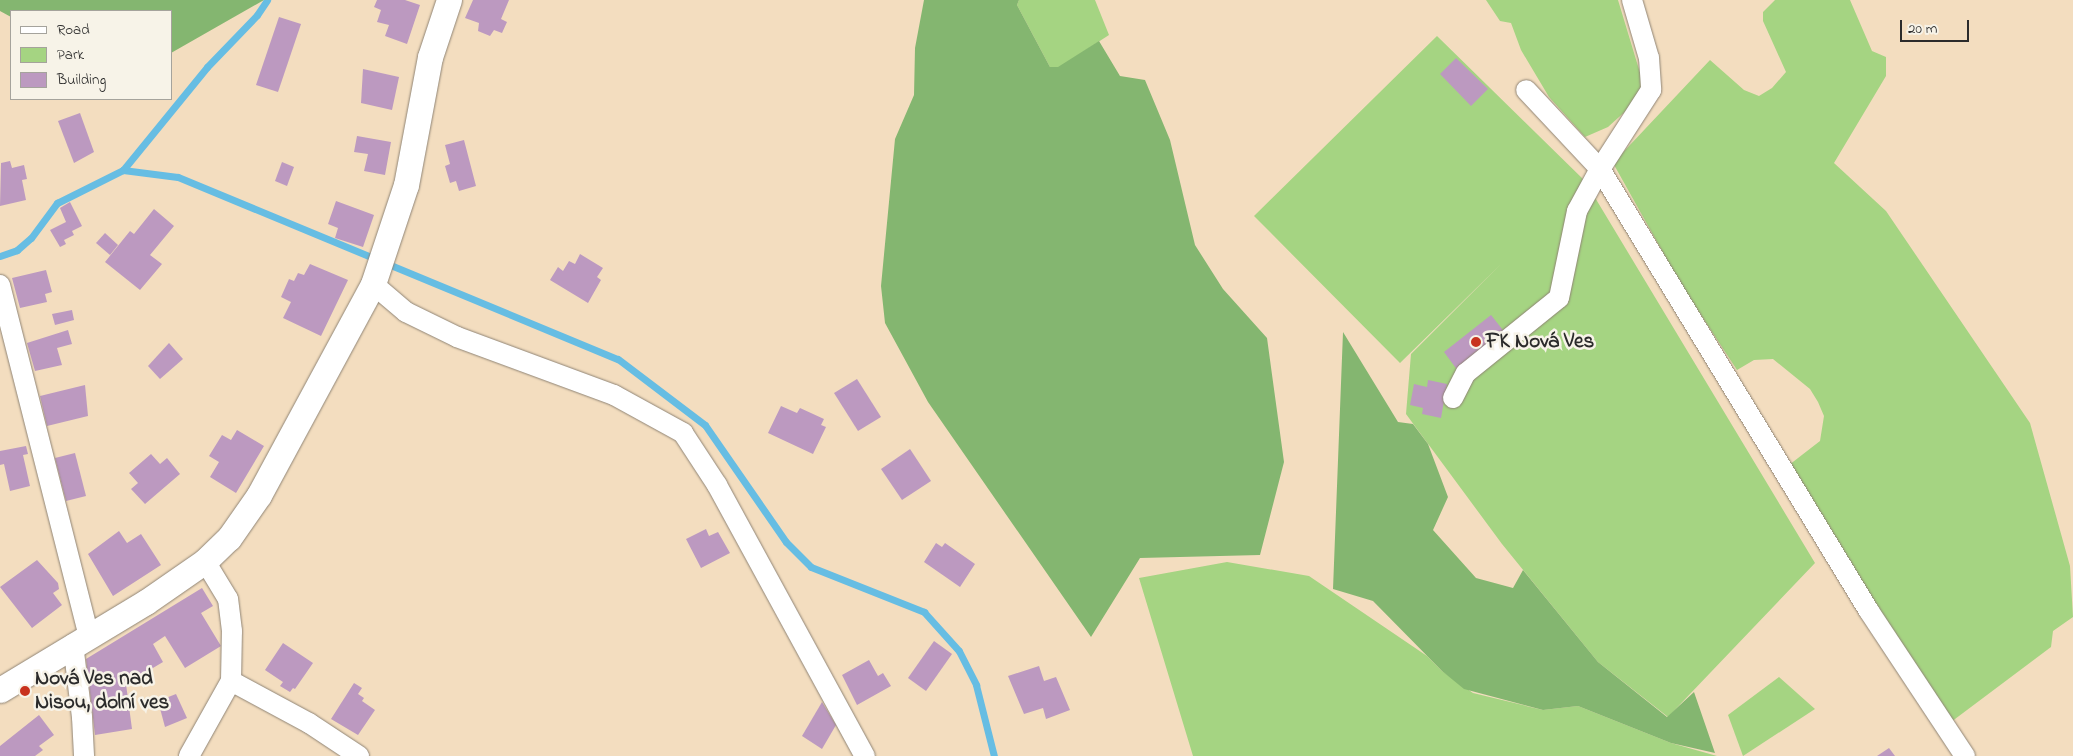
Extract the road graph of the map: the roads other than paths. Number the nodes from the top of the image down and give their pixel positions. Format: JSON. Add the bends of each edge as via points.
{"nodes":[{"id":1,"x":449,"y":0,"type":"edge"},
{"id":2,"x":1632,"y":0,"type":"edge"},
{"id":3,"x":1526,"y":90,"type":"dead end"},
{"id":4,"x":1600,"y":169,"type":"junction"},
{"id":5,"x":373,"y":284,"type":"junction"},
{"id":6,"x":0,"y":285,"type":"edge"},
{"id":7,"x":1454,"y":398,"type":"dead end"},
{"id":8,"x":205,"y":561,"type":"junction"},
{"id":9,"x":81,"y":639,"type":"junction"},
{"id":10,"x":231,"y":680,"type":"junction"},
{"id":11,"x":0,"y":690,"type":"edge"},
{"id":12,"x":84,"y":756,"type":"edge"},
{"id":13,"x":189,"y":756,"type":"edge"},
{"id":14,"x":359,"y":756,"type":"edge"},
{"id":15,"x":865,"y":756,"type":"edge"},
{"id":16,"x":1965,"y":756,"type":"edge"}],
"edges":[{"from":1,"to":5,"type":"street","via":[[430,57],[406,185]]},
{"from":2,"to":4,"type":"street","via":[[1649,58],[1651,90]]},
{"from":3,"to":4,"type":"street"},
{"from":4,"to":7,"type":"street","via":[[1578,211],[1559,298],[1466,373]]},
{"from":4,"to":16,"type":"street","via":[[1869,611]]},
{"from":5,"to":8,"type":"street","via":[[259,495],[229,538]]},
{"from":5,"to":15,"type":"street","via":[[406,312],[457,338],[614,395],[683,433],[717,485]]},
{"from":6,"to":9,"type":"street"},
{"from":8,"to":9,"type":"street","via":[[146,602]]},
{"from":8,"to":10,"type":"street","via":[[228,599],[232,631]]},
{"from":9,"to":11,"type":"street"},
{"from":9,"to":12,"type":"street"},
{"from":10,"to":13,"type":"street"},
{"from":10,"to":14,"type":"street","via":[[309,722]]}]}
